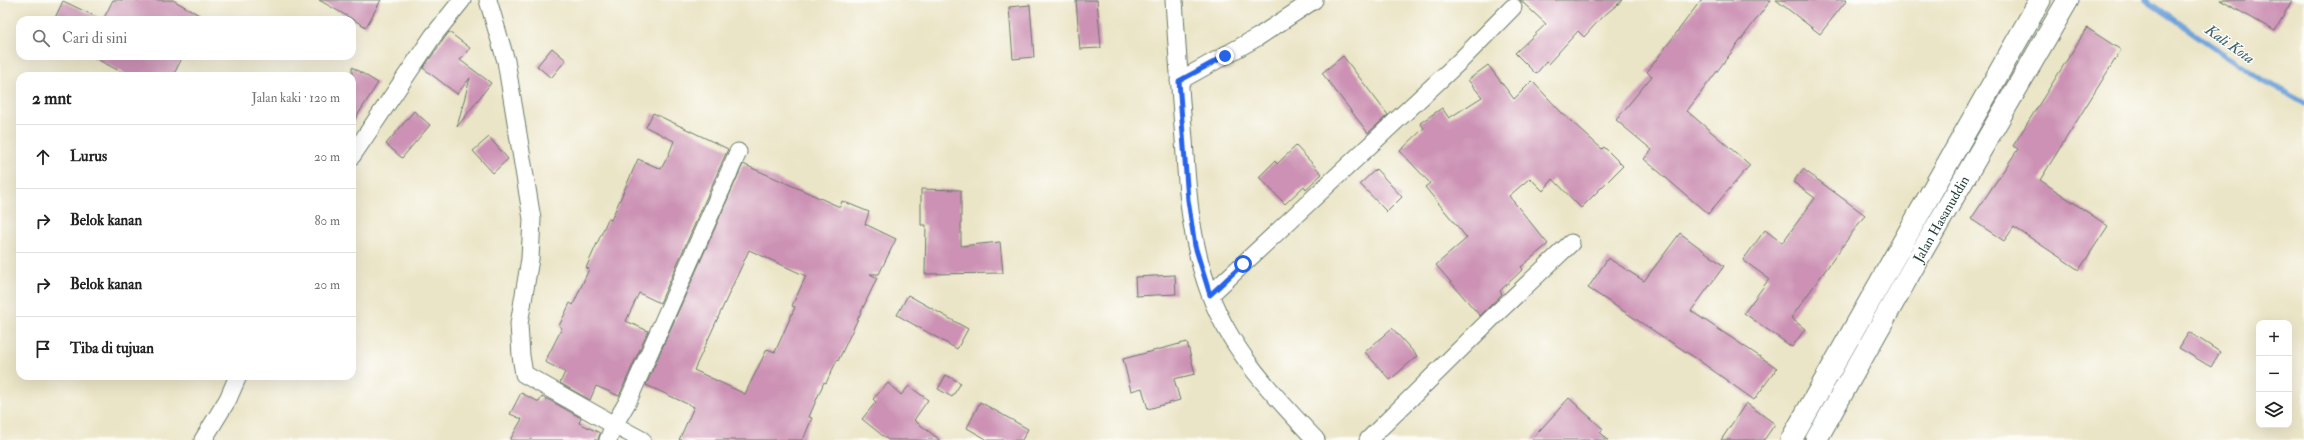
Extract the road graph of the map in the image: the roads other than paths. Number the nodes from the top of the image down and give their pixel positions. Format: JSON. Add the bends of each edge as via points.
{"nodes":[{"id":1,"x":462,"y":0,"type":"edge"},
{"id":2,"x":488,"y":0,"type":"edge"},
{"id":3,"x":1174,"y":0,"type":"edge"},
{"id":4,"x":1314,"y":0,"type":"edge"},
{"id":5,"x":2040,"y":0,"type":"edge"},
{"id":6,"x":2068,"y":0,"type":"edge"},
{"id":7,"x":1513,"y":6,"type":"dead end"},
{"id":8,"x":1179,"y":81,"type":"junction"},
{"id":9,"x":356,"y":150,"type":"edge"},
{"id":10,"x":738,"y":152,"type":"dead end"},
{"id":11,"x":1905,"y":236,"type":"junction"},
{"id":12,"x":1571,"y":243,"type":"dead end"},
{"id":13,"x":1924,"y":248,"type":"junction"},
{"id":14,"x":1210,"y":295,"type":"junction"},
{"id":15,"x":236,"y":380,"type":"edge"},
{"id":16,"x":611,"y":432,"type":"edge"},
{"id":17,"x":203,"y":440,"type":"edge"},
{"id":18,"x":642,"y":440,"type":"edge"},
{"id":19,"x":1316,"y":440,"type":"edge"},
{"id":20,"x":1368,"y":440,"type":"edge"},
{"id":21,"x":1791,"y":440,"type":"edge"},
{"id":22,"x":1816,"y":440,"type":"edge"}],
"edges":[{"from":1,"to":9,"type":"street","via":[[433,36]]},
{"from":2,"to":16,"type":"street","via":[[506,61],[532,218],[530,260],[519,324],[524,374]]},
{"from":3,"to":8,"type":"street"},
{"from":4,"to":8,"type":"street","via":[[1258,37]]},
{"from":5,"to":11,"type":"street","name":"Jalan Hasanuddin"},
{"from":6,"to":13,"type":"street","name":"Jalan Hasanuddin"},
{"from":7,"to":14,"type":"street","via":[[1461,60]]},
{"from":8,"to":14,"type":"street","via":[[1188,200],[1195,246]]},
{"from":10,"to":16,"type":"street","via":[[628,401]]},
{"from":11,"to":13,"type":"street"},
{"from":11,"to":21,"type":"street","name":"Jalan Hasanuddin"},
{"from":12,"to":20,"type":"street"},
{"from":13,"to":22,"type":"street","name":"Jalan Hasanuddin"},
{"from":14,"to":19,"type":"street","via":[[1249,365]]},
{"from":15,"to":17,"type":"street"},
{"from":16,"to":18,"type":"street"}]}
